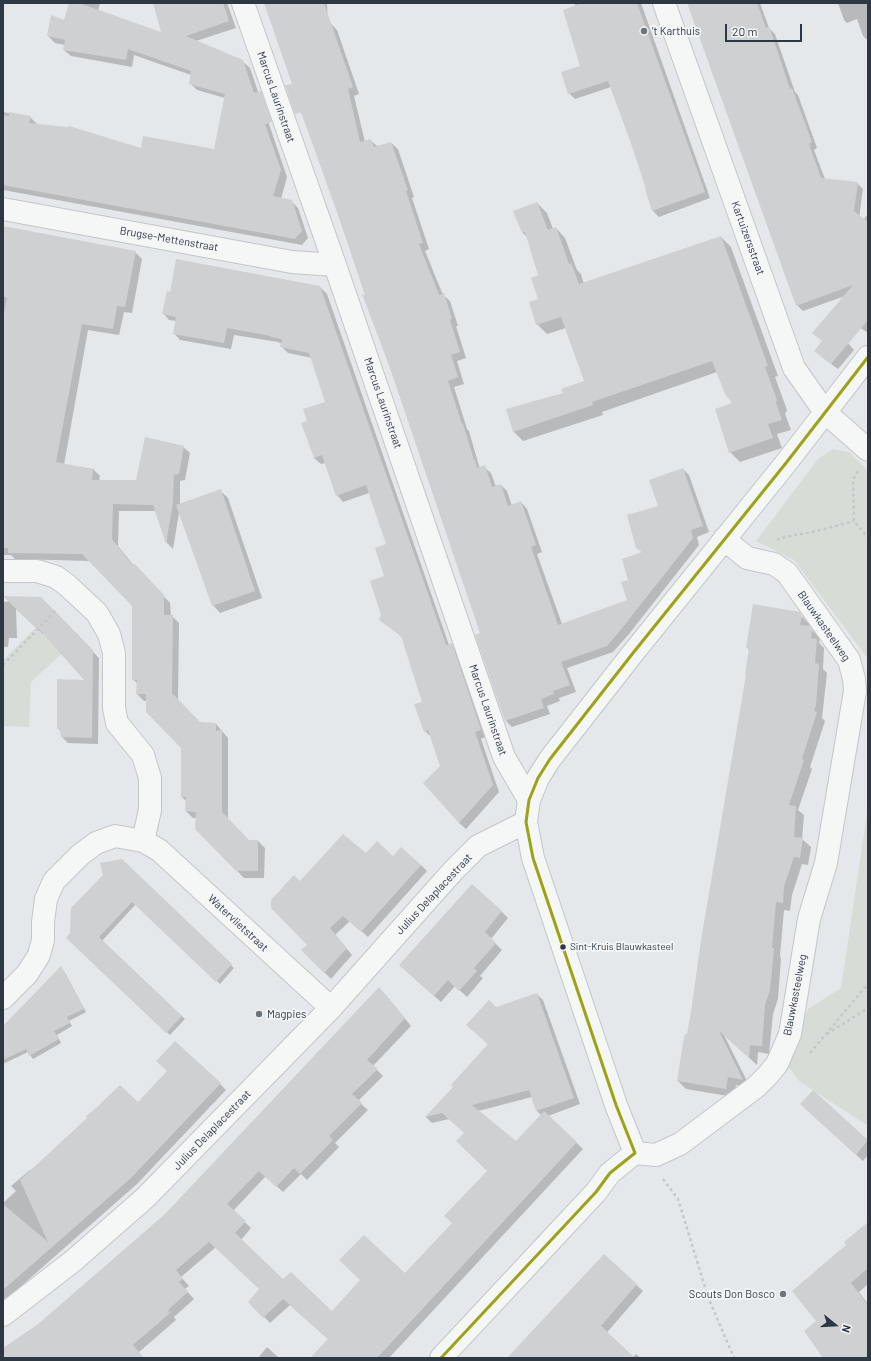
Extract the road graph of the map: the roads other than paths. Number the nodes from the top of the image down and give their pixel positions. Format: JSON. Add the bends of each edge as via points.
{"nodes":[{"id":1,"x":243,"y":3,"type":"edge"},
{"id":2,"x":664,"y":3,"type":"edge"},
{"id":3,"x":3,"y":209,"type":"edge"},
{"id":4,"x":335,"y":265,"type":"junction"},
{"id":5,"x":868,"y":357,"type":"edge"},
{"id":6,"x":826,"y":412,"type":"junction"},
{"id":7,"x":864,"y":458,"type":"edge"},
{"id":8,"x":724,"y":539,"type":"junction"},
{"id":9,"x":3,"y":571,"type":"edge"},
{"id":10,"x":529,"y":800,"type":"junction"},
{"id":11,"x":526,"y":822,"type":"junction"},
{"id":12,"x":143,"y":841,"type":"junction"},
{"id":13,"x":3,"y":998,"type":"edge"},
{"id":14,"x":331,"y":1008,"type":"junction"},
{"id":15,"x":635,"y":1153,"type":"junction"},
{"id":16,"x":3,"y":1315,"type":"edge"},
{"id":17,"x":441,"y":1358,"type":"edge"}],
"edges":[{"from":1,"to":4,"type":"street","name":"Marcus Laurinstraat"},
{"from":2,"to":6,"type":"street","name":"Kartuizersstraat","via":[[794,368]]},
{"from":3,"to":4,"type":"street","name":"Brugse-Mettenstraat","via":[[292,262]]},
{"from":4,"to":10,"type":"street","name":"Marcus Laurinstraat","via":[[504,757]]},
{"from":5,"to":6,"type":"street"},
{"from":6,"to":7,"type":"street","name":"Kartuizersstraat"},
{"from":6,"to":8,"type":"street"},
{"from":8,"to":10,"type":"street","via":[[550,759],[538,778]]},
{"from":8,"to":15,"type":"street","name":"Blauwkasteelweg","via":[[747,558],[774,564],[787,573],[849,660],[855,691],[826,864],[809,919],[790,1034],[777,1064],[756,1087],[680,1144],[656,1155]]},
{"from":9,"to":12,"type":"street","via":[[37,571],[56,577],[97,613],[109,634],[114,653],[114,708],[117,723],[144,755],[150,778],[150,810]]},
{"from":10,"to":11,"type":"street"},
{"from":11,"to":14,"type":"street","name":"Julius Delaplacestraat","via":[[478,846]]},
{"from":11,"to":15,"type":"street","via":[[533,858],[616,1105]]},
{"from":12,"to":13,"type":"street","name":"Watervlietstraat","via":[[114,836],[96,843],[54,881],[46,899],[43,940],[39,955],[27,974]]},
{"from":12,"to":14,"type":"street","name":"Watervlietstraat","via":[[159,850]]},
{"from":14,"to":16,"type":"street","name":"Julius Delaplacestraat","via":[[145,1198],[73,1261]]},
{"from":15,"to":17,"type":"street","via":[[610,1173],[596,1192]]}]}
